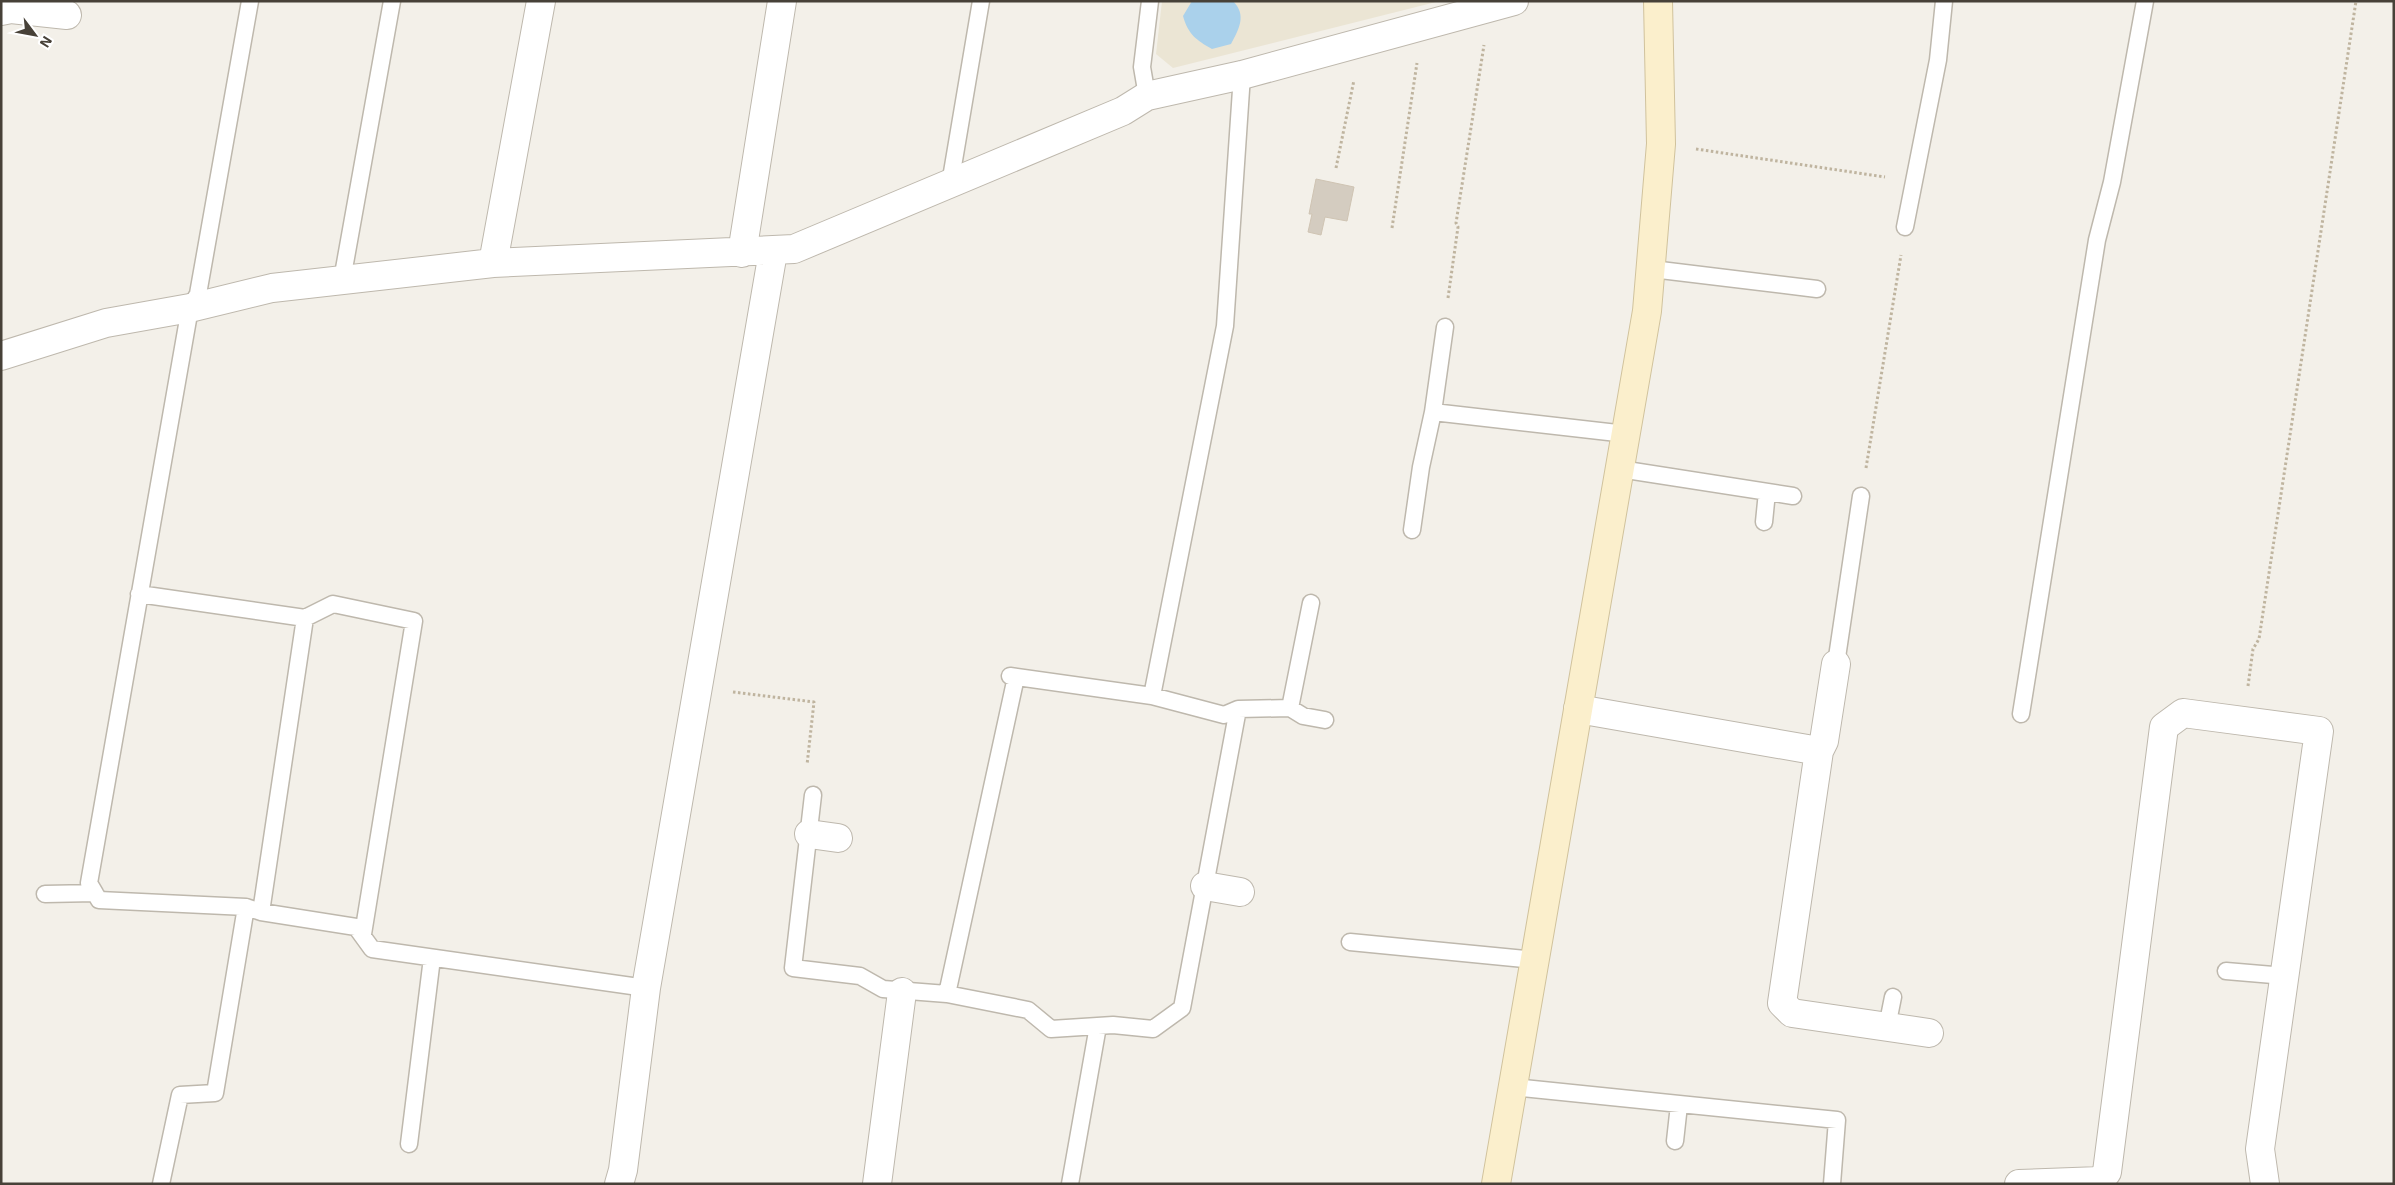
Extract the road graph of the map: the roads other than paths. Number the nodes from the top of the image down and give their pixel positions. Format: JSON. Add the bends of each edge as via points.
{"nodes":[{"id":1,"x":250,"y":1,"type":"edge"},
{"id":2,"x":392,"y":1,"type":"edge"},
{"id":3,"x":541,"y":1,"type":"edge"},
{"id":4,"x":782,"y":1,"type":"edge"},
{"id":5,"x":981,"y":1,"type":"edge"},
{"id":6,"x":1150,"y":1,"type":"edge"},
{"id":7,"x":1658,"y":1,"type":"edge"},
{"id":8,"x":1944,"y":1,"type":"edge"},
{"id":9,"x":2145,"y":1,"type":"edge"},
{"id":10,"x":1502,"y":4,"type":"edge"},
{"id":11,"x":1,"y":11,"type":"edge"},
{"id":12,"x":68,"y":12,"type":"edge"},
{"id":13,"x":1242,"y":75,"type":"junction"},
{"id":14,"x":1147,"y":96,"type":"junction"},
{"id":15,"x":950,"y":184,"type":"junction"},
{"id":16,"x":1905,"y":227,"type":"road end"},
{"id":17,"x":773,"y":252,"type":"junction"},
{"id":18,"x":742,"y":253,"type":"junction"},
{"id":19,"x":493,"y":263,"type":"junction"},
{"id":20,"x":1652,"y":269,"type":"junction"},
{"id":21,"x":342,"y":280,"type":"junction"},
{"id":22,"x":1817,"y":289,"type":"dead end"},
{"id":23,"x":190,"y":308,"type":"junction"},
{"id":24,"x":1445,"y":327,"type":"road end"},
{"id":25,"x":1,"y":356,"type":"edge"},
{"id":26,"x":1433,"y":412,"type":"junction"},
{"id":27,"x":1626,"y":434,"type":"junction"},
{"id":28,"x":1620,"y":469,"type":"junction"},
{"id":29,"x":1767,"y":492,"type":"junction"},
{"id":30,"x":1793,"y":496,"type":"dead end"},
{"id":31,"x":1861,"y":496,"type":"road end"},
{"id":32,"x":1764,"y":522,"type":"dead end"},
{"id":33,"x":1412,"y":530,"type":"dead end"},
{"id":34,"x":139,"y":594,"type":"junction"},
{"id":35,"x":1311,"y":604,"type":"dead end"},
{"id":36,"x":306,"y":618,"type":"junction"},
{"id":37,"x":1836,"y":664,"type":"joint"},
{"id":38,"x":1152,"y":696,"type":"junction"},
{"id":39,"x":1290,"y":708,"type":"junction"},
{"id":40,"x":1238,"y":709,"type":"junction"},
{"id":41,"x":1578,"y":709,"type":"junction"},
{"id":42,"x":2021,"y":714,"type":"dead end"},
{"id":43,"x":1325,"y":720,"type":"dead end"},
{"id":44,"x":1819,"y":751,"type":"junction"},
{"id":45,"x":813,"y":795,"type":"road end"},
{"id":46,"x":809,"y":834,"type":"junction"},
{"id":47,"x":838,"y":838,"type":"dead end"},
{"id":48,"x":1205,"y":886,"type":"junction"},
{"id":49,"x":1240,"y":892,"type":"dead end"},
{"id":50,"x":95,"y":893,"type":"junction"},
{"id":51,"x":45,"y":894,"type":"dead end"},
{"id":52,"x":246,"y":908,"type":"junction"},
{"id":53,"x":262,"y":912,"type":"junction"},
{"id":54,"x":363,"y":934,"type":"junction"},
{"id":55,"x":1350,"y":942,"type":"dead end"},
{"id":56,"x":432,"y":958,"type":"junction"},
{"id":57,"x":1535,"y":960,"type":"junction"},
{"id":58,"x":2226,"y":971,"type":"dead end"},
{"id":59,"x":2285,"y":976,"type":"junction"},
{"id":60,"x":646,"y":988,"type":"junction"},
{"id":61,"x":902,"y":992,"type":"junction"},
{"id":62,"x":947,"y":994,"type":"junction"},
{"id":63,"x":1892,"y":997,"type":"dead end"},
{"id":64,"x":1098,"y":1026,"type":"junction"},
{"id":65,"x":1887,"y":1027,"type":"junction"},
{"id":66,"x":1929,"y":1033,"type":"dead end"},
{"id":67,"x":1513,"y":1087,"type":"junction"},
{"id":68,"x":1679,"y":1106,"type":"junction"},
{"id":69,"x":1675,"y":1140,"type":"dead end"},
{"id":70,"x":409,"y":1144,"type":"dead end"},
{"id":71,"x":161,"y":1184,"type":"edge"},
{"id":72,"x":620,"y":1184,"type":"edge"},
{"id":73,"x":877,"y":1184,"type":"edge"},
{"id":74,"x":1070,"y":1184,"type":"edge"},
{"id":75,"x":1496,"y":1184,"type":"edge"},
{"id":76,"x":1832,"y":1184,"type":"edge"},
{"id":77,"x":2019,"y":1184,"type":"edge"},
{"id":78,"x":2265,"y":1184,"type":"edge"}],
"edges":[{"from":1,"to":23,"type":"lane","via":[[198,294]]},
{"from":2,"to":21,"type":"lane"},
{"from":3,"to":19,"type":"street"},
{"from":4,"to":18,"type":"street"},
{"from":5,"to":15,"type":"lane"},
{"from":6,"to":14,"type":"lane","via":[[1142,67]]},
{"from":7,"to":20,"type":"street","via":[[1661,144]]},
{"from":8,"to":16,"type":"lane","via":[[1938,60]]},
{"from":9,"to":42,"type":"lane","via":[[2112,182],[2097,240]]},
{"from":10,"to":13,"type":"street"},
{"from":11,"to":12,"type":"street"},
{"from":13,"to":14,"type":"street"},
{"from":13,"to":38,"type":"lane","via":[[1225,326]]},
{"from":14,"to":15,"type":"street","via":[[1123,111]]},
{"from":15,"to":17,"type":"street","via":[[794,249]]},
{"from":17,"to":18,"type":"street"},
{"from":17,"to":60,"type":"street"},
{"from":18,"to":19,"type":"street"},
{"from":19,"to":21,"type":"street"},
{"from":20,"to":22,"type":"lane"},
{"from":20,"to":27,"type":"street"},
{"from":21,"to":23,"type":"street","via":[[272,288]]},
{"from":23,"to":25,"type":"street","via":[[106,323]]},
{"from":23,"to":34,"type":"lane"},
{"from":24,"to":26,"type":"lane"},
{"from":26,"to":27,"type":"lane"},
{"from":26,"to":33,"type":"lane"},
{"from":27,"to":28,"type":"street"},
{"from":28,"to":29,"type":"lane"},
{"from":28,"to":41,"type":"street"},
{"from":29,"to":30,"type":"lane"},
{"from":29,"to":32,"type":"lane"},
{"from":31,"to":37,"type":"lane"},
{"from":34,"to":36,"type":"lane"},
{"from":34,"to":50,"type":"lane","via":[[89,882]]},
{"from":35,"to":39,"type":"lane"},
{"from":36,"to":53,"type":"lane"},
{"from":36,"to":54,"type":"lane","via":[[333,604],[414,621]]},
{"from":37,"to":44,"type":"street","via":[[1824,741]]},
{"from":38,"to":40,"type":"lane","via":[[1224,715]]},
{"from":38,"to":62,"type":"lane","via":[[1013,676]]},
{"from":39,"to":40,"type":"lane"},
{"from":39,"to":43,"type":"lane","via":[[1303,716]]},
{"from":40,"to":48,"type":"lane"},
{"from":41,"to":44,"type":"street"},
{"from":41,"to":57,"type":"street"},
{"from":44,"to":65,"type":"street","via":[[1782,1003],[1792,1013]]},
{"from":45,"to":46,"type":"lane"},
{"from":46,"to":47,"type":"street"},
{"from":46,"to":61,"type":"lane","via":[[793,968],[860,976],[883,989]]},
{"from":48,"to":49,"type":"street"},
{"from":48,"to":64,"type":"lane","via":[[1182,1008],[1153,1029]]},
{"from":50,"to":51,"type":"lane"},
{"from":50,"to":52,"type":"lane","via":[[99,900]]},
{"from":52,"to":53,"type":"lane"},
{"from":52,"to":71,"type":"lane","via":[[215,1092],[180,1095]]},
{"from":53,"to":54,"type":"lane","via":[[356,927]]},
{"from":54,"to":56,"type":"lane","via":[[372,949]]},
{"from":55,"to":57,"type":"lane"},
{"from":56,"to":60,"type":"lane"},
{"from":56,"to":70,"type":"lane"},
{"from":57,"to":67,"type":"street"},
{"from":58,"to":59,"type":"lane"},
{"from":59,"to":77,"type":"street","via":[[2319,731],[2183,713],[2164,727],[2107,1172],[2100,1181]]},
{"from":59,"to":78,"type":"street","via":[[2260,1149]]},
{"from":60,"to":72,"type":"street"},
{"from":61,"to":62,"type":"lane"},
{"from":61,"to":73,"type":"street"},
{"from":62,"to":64,"type":"lane","via":[[1028,1010],[1051,1029]]},
{"from":63,"to":65,"type":"lane"},
{"from":64,"to":74,"type":"lane"},
{"from":65,"to":66,"type":"street"},
{"from":67,"to":68,"type":"lane"},
{"from":67,"to":75,"type":"street"},
{"from":68,"to":69,"type":"lane"},
{"from":68,"to":76,"type":"lane","via":[[1837,1120]]}]}
